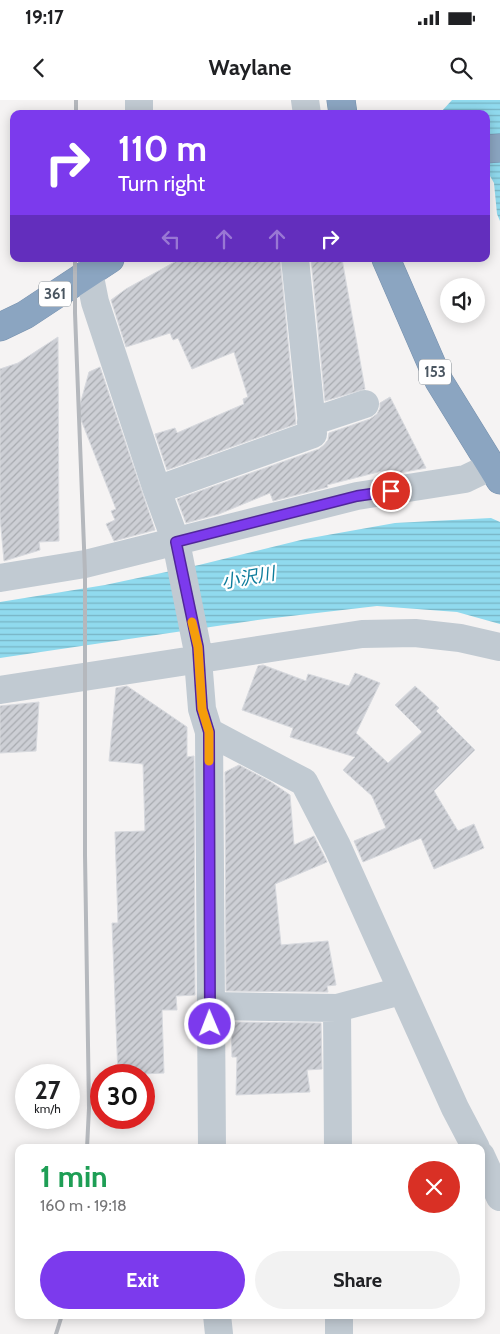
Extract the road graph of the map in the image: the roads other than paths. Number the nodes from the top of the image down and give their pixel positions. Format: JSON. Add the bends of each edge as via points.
{"nodes":[{"id":1,"x":295,"y":262,"type":"edge"},
{"id":2,"x":387,"y":262,"type":"edge"},
{"id":3,"x":99,"y":266,"type":"edge"},
{"id":4,"x":0,"y":327,"type":"edge"},
{"id":5,"x":365,"y":404,"type":"dead end"},
{"id":6,"x":312,"y":422,"type":"junction"},
{"id":7,"x":497,"y":475,"type":"edge"},
{"id":8,"x":157,"y":490,"type":"junction"},
{"id":9,"x":177,"y":546,"type":"junction"},
{"id":10,"x":0,"y":578,"type":"edge"},
{"id":11,"x":500,"y":647,"type":"edge"},
{"id":12,"x":198,"y":654,"type":"junction"},
{"id":13,"x":0,"y":690,"type":"edge"},
{"id":14,"x":209,"y":732,"type":"junction"},
{"id":15,"x":401,"y":992,"type":"junction"},
{"id":16,"x":210,"y":1006,"type":"junction"},
{"id":17,"x":337,"y":1008,"type":"junction"},
{"id":18,"x":212,"y":1144,"type":"edge"},
{"id":19,"x":338,"y":1144,"type":"edge"},
{"id":20,"x":477,"y":1144,"type":"edge"},
{"id":21,"x":486,"y":1159,"type":"edge"},
{"id":22,"x":500,"y":1197,"type":"edge"},
{"id":23,"x":217,"y":1319,"type":"edge"},
{"id":24,"x":339,"y":1319,"type":"edge"},
{"id":25,"x":219,"y":1334,"type":"edge"},
{"id":26,"x":339,"y":1334,"type":"edge"}],
"edges":[{"from":1,"to":6,"type":"street"},
{"from":2,"to":7,"type":"highway","number":"153","via":[[439,381]]},
{"from":3,"to":4,"type":"highway","number":"361","via":[[25,315]]},
{"from":3,"to":8,"type":"street","via":[[95,302]]},
{"from":5,"to":6,"type":"street"},
{"from":6,"to":8,"type":"street","via":[[313,434]]},
{"from":7,"to":9,"type":"street","via":[[357,496]]},
{"from":8,"to":9,"type":"street"},
{"from":9,"to":10,"type":"street"},
{"from":9,"to":12,"type":"street"},
{"from":11,"to":12,"type":"street","via":[[415,633],[362,634]]},
{"from":12,"to":13,"type":"street"},
{"from":12,"to":14,"type":"street","via":[[202,709]]},
{"from":14,"to":15,"type":"street","via":[[304,782],[337,846]]},
{"from":14,"to":16,"type":"street"},
{"from":15,"to":17,"type":"street"},
{"from":15,"to":20,"type":"street","via":[[455,1108]]},
{"from":16,"to":17,"type":"street"},
{"from":16,"to":18,"type":"street"},
{"from":17,"to":19,"type":"street"},
{"from":21,"to":22,"type":"street"},
{"from":23,"to":25,"type":"street"},
{"from":24,"to":26,"type":"street"}]}
